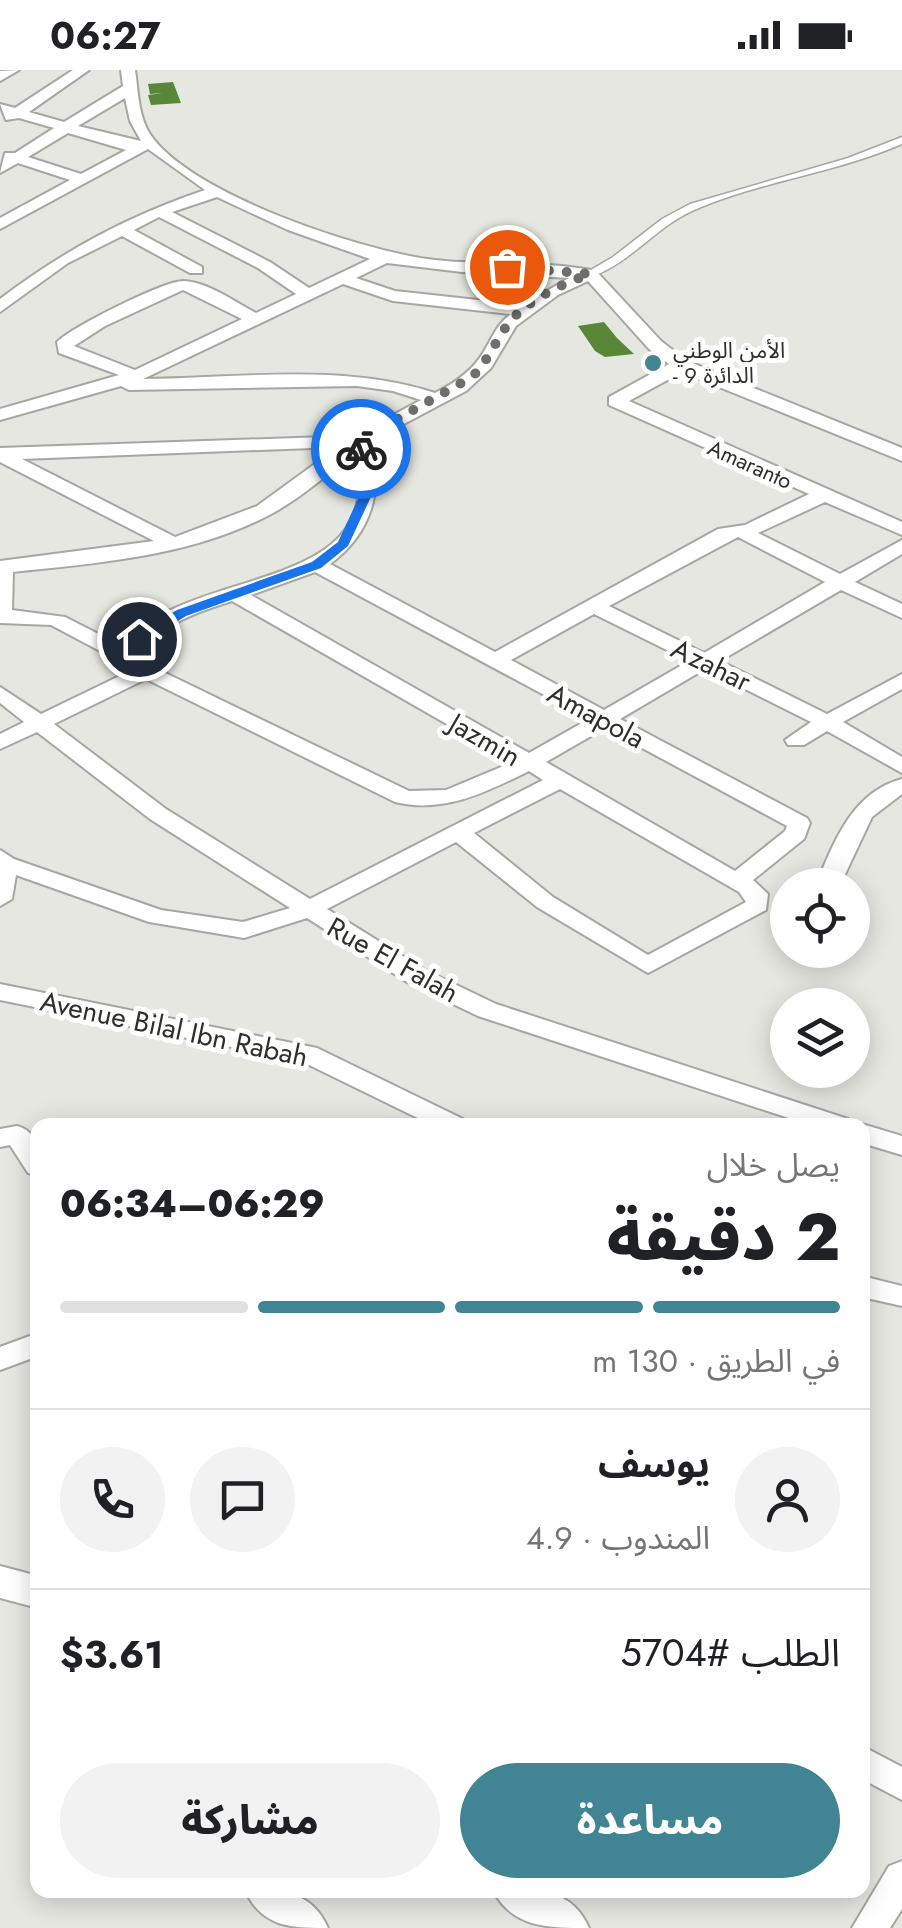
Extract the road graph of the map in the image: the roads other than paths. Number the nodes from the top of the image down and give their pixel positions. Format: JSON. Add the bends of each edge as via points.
{"nodes":[{"id":1,"x":12,"y":70,"type":"edge"},
{"id":2,"x":82,"y":70,"type":"edge"},
{"id":3,"x":0,"y":77,"type":"edge"},
{"id":4,"x":130,"y":78,"type":"edge"},
{"id":5,"x":0,"y":108,"type":"edge"},
{"id":6,"x":19,"y":112,"type":"junction"},
{"id":7,"x":0,"y":123,"type":"edge"},
{"id":8,"x":70,"y":128,"type":"junction"},
{"id":9,"x":902,"y":140,"type":"edge"},
{"id":10,"x":145,"y":146,"type":"junction"},
{"id":11,"x":0,"y":154,"type":"edge"},
{"id":12,"x":18,"y":159,"type":"junction"},
{"id":13,"x":0,"y":168,"type":"edge"},
{"id":14,"x":86,"y":180,"type":"junction"},
{"id":15,"x":218,"y":191,"type":"junction"},
{"id":16,"x":159,"y":210,"type":"junction"},
{"id":17,"x":0,"y":223,"type":"edge"},
{"id":18,"x":121,"y":230,"type":"junction"},
{"id":19,"x":384,"y":258,"type":"junction"},
{"id":20,"x":196,"y":270,"type":"dead end"},
{"id":21,"x":590,"y":274,"type":"junction"},
{"id":22,"x":342,"y":278,"type":"junction"},
{"id":23,"x":308,"y":294,"type":"junction"},
{"id":24,"x":0,"y":307,"type":"edge"},
{"id":25,"x":525,"y":310,"type":"junction"},
{"id":26,"x":257,"y":320,"type":"junction"},
{"id":27,"x":681,"y":365,"type":"junction"},
{"id":28,"x":136,"y":376,"type":"junction"},
{"id":29,"x":114,"y":385,"type":"junction"},
{"id":30,"x":438,"y":400,"type":"junction"},
{"id":31,"x":0,"y":415,"type":"edge"},
{"id":32,"x":358,"y":441,"type":"junction"},
{"id":33,"x":0,"y":454,"type":"edge"},
{"id":34,"x":902,"y":455,"type":"edge"},
{"id":35,"x":821,"y":496,"type":"junction"},
{"id":36,"x":902,"y":529,"type":"edge"},
{"id":37,"x":750,"y":530,"type":"junction"},
{"id":38,"x":172,"y":543,"type":"junction"},
{"id":39,"x":902,"y":546,"type":"edge"},
{"id":40,"x":316,"y":565,"type":"junction"},
{"id":41,"x":2,"y":567,"type":"edge"},
{"id":42,"x":838,"y":582,"type":"junction"},
{"id":43,"x":235,"y":594,"type":"junction"},
{"id":44,"x":594,"y":606,"type":"junction"},
{"id":45,"x":902,"y":612,"type":"edge"},
{"id":46,"x":1,"y":617,"type":"edge"},
{"id":47,"x":702,"y":660,"type":"junction"},
{"id":48,"x":494,"y":661,"type":"junction"},
{"id":49,"x":142,"y":666,"type":"junction"},
{"id":50,"x":902,"y":680,"type":"edge"},
{"id":51,"x":0,"y":693,"type":"edge"},
{"id":52,"x":605,"y":720,"type":"junction"},
{"id":53,"x":40,"y":721,"type":"junction"},
{"id":54,"x":829,"y":723,"type":"junction"},
{"id":55,"x":796,"y":740,"type":"dead end"},
{"id":56,"x":0,"y":742,"type":"edge"},
{"id":57,"x":528,"y":764,"type":"junction"},
{"id":58,"x":902,"y":766,"type":"edge"},
{"id":59,"x":558,"y":782,"type":"junction"},
{"id":60,"x":902,"y":786,"type":"edge"},
{"id":61,"x":459,"y":832,"type":"junction"},
{"id":62,"x":3,"y":861,"type":"edge"},
{"id":63,"x":836,"y":868,"type":"edge"},
{"id":64,"x":737,"y":881,"type":"junction"},
{"id":65,"x":0,"y":899,"type":"edge"},
{"id":66,"x":306,"y":910,"type":"junction"},
{"id":67,"x":0,"y":992,"type":"edge"},
{"id":68,"x":440,"y":1118,"type":"edge"},
{"id":69,"x":817,"y":1118,"type":"edge"},
{"id":70,"x":870,"y":1136,"type":"edge"},
{"id":71,"x":8,"y":1137,"type":"edge"},
{"id":72,"x":902,"y":1146,"type":"edge"},
{"id":73,"x":30,"y":1158,"type":"edge"},
{"id":74,"x":870,"y":1288,"type":"edge"},
{"id":75,"x":902,"y":1296,"type":"edge"},
{"id":76,"x":30,"y":1347,"type":"edge"},
{"id":77,"x":0,"y":1359,"type":"edge"},
{"id":78,"x":0,"y":1582,"type":"edge"},
{"id":79,"x":30,"y":1590,"type":"edge"},
{"id":80,"x":870,"y":1766,"type":"edge"},
{"id":81,"x":902,"y":1785,"type":"edge"},
{"id":82,"x":902,"y":1877,"type":"edge"},
{"id":83,"x":273,"y":1898,"type":"edge"},
{"id":84,"x":525,"y":1898,"type":"edge"},
{"id":85,"x":310,"y":1928,"type":"edge"},
{"id":86,"x":567,"y":1928,"type":"edge"},
{"id":87,"x":870,"y":1928,"type":"edge"}],
"edges":[{"from":1,"to":3,"type":"street"},
{"from":2,"to":6,"type":"street"},
{"from":4,"to":8,"type":"street"},
{"from":4,"to":10,"type":"street"},
{"from":5,"to":6,"type":"street"},
{"from":6,"to":7,"type":"street"},
{"from":6,"to":8,"type":"street"},
{"from":8,"to":10,"type":"street"},
{"from":8,"to":12,"type":"street"},
{"from":9,"to":21,"type":"street","via":[[694,206]]},
{"from":10,"to":14,"type":"street"},
{"from":10,"to":15,"type":"street"},
{"from":11,"to":12,"type":"street"},
{"from":12,"to":13,"type":"street"},
{"from":12,"to":14,"type":"street"},
{"from":14,"to":17,"type":"street"},
{"from":15,"to":16,"type":"street"},
{"from":15,"to":19,"type":"street"},
{"from":16,"to":18,"type":"street"},
{"from":16,"to":23,"type":"street"},
{"from":18,"to":20,"type":"street"},
{"from":18,"to":24,"type":"street","via":[[62,260]]},
{"from":19,"to":21,"type":"street"},
{"from":19,"to":22,"type":"street"},
{"from":21,"to":25,"type":"street"},
{"from":21,"to":27,"type":"street"},
{"from":22,"to":23,"type":"street"},
{"from":22,"to":25,"type":"street","via":[[392,296]]},
{"from":23,"to":26,"type":"street"},
{"from":25,"to":30,"type":"street","via":[[509,323],[485,364]]},
{"from":26,"to":28,"type":"street"},
{"from":26,"to":28,"type":"street","via":[[181,286],[66,342],[70,353]]},
{"from":27,"to":34,"type":"street"},
{"from":27,"to":35,"type":"street","name":"Amaranto","via":[[628,391],[616,402],[619,407]]},
{"from":28,"to":29,"type":"street"},
{"from":29,"to":30,"type":"street","via":[[357,380]]},
{"from":29,"to":31,"type":"street"},
{"from":30,"to":32,"type":"street"},
{"from":32,"to":33,"type":"street"},
{"from":32,"to":38,"type":"street","via":[[264,511]]},
{"from":32,"to":40,"type":"street","via":[[370,486],[363,508],[343,544]]},
{"from":33,"to":38,"type":"street"},
{"from":35,"to":36,"type":"street","name":"Amaranto"},
{"from":35,"to":37,"type":"street"},
{"from":37,"to":42,"type":"street","via":[[752,539]]},
{"from":37,"to":44,"type":"street","via":[[724,533]]},
{"from":38,"to":41,"type":"street"},
{"from":39,"to":42,"type":"street"},
{"from":40,"to":43,"type":"street"},
{"from":40,"to":48,"type":"street","name":"Amapola"},
{"from":41,"to":46,"type":"street"},
{"from":42,"to":45,"type":"street"},
{"from":42,"to":47,"type":"street"},
{"from":43,"to":49,"type":"street","via":[[147,630],[134,646]]},
{"from":43,"to":57,"type":"street","name":"Jazmin"},
{"from":44,"to":47,"type":"street","name":"Azahar"},
{"from":44,"to":48,"type":"street"},
{"from":46,"to":49,"type":"street","via":[[61,620]]},
{"from":47,"to":52,"type":"street"},
{"from":47,"to":54,"type":"street","name":"Azahar"},
{"from":48,"to":52,"type":"street","name":"Amapola"},
{"from":49,"to":53,"type":"street"},
{"from":49,"to":57,"type":"street","via":[[403,798],[468,790]]},
{"from":50,"to":54,"type":"street"},
{"from":51,"to":53,"type":"street","name":"Rue El Falah"},
{"from":52,"to":57,"type":"street"},
{"from":52,"to":64,"type":"street","name":"Amapola","via":[[799,822],[796,834]]},
{"from":53,"to":56,"type":"street"},
{"from":53,"to":66,"type":"street","name":"Rue El Falah","via":[[158,814]]},
{"from":54,"to":55,"type":"street"},
{"from":54,"to":58,"type":"street","name":"Azahar"},
{"from":57,"to":59,"type":"street","name":"Jazmin"},
{"from":59,"to":61,"type":"street"},
{"from":59,"to":64,"type":"street","name":"Jazmin"},
{"from":60,"to":63,"type":"street","via":[[881,792],[856,822]]},
{"from":61,"to":64,"type":"street","via":[[545,902],[648,965],[758,905],[756,894]]},
{"from":61,"to":66,"type":"street"},
{"from":62,"to":65,"type":"street"},
{"from":62,"to":66,"type":"street","via":[[157,918],[206,927],[244,930]]},
{"from":66,"to":69,"type":"street","name":"Rue El Falah","via":[[486,1010]]},
{"from":67,"to":68,"type":"street","name":"Avenue Bilal Ibn Rabah","via":[[308,1054]]},
{"from":70,"to":72,"type":"street"},
{"from":71,"to":73,"type":"street"},
{"from":74,"to":75,"type":"street"},
{"from":76,"to":77,"type":"street"},
{"from":78,"to":79,"type":"street"},
{"from":80,"to":81,"type":"street"},
{"from":82,"to":87,"type":"street"},
{"from":83,"to":85,"type":"street"},
{"from":84,"to":86,"type":"street"}]}
